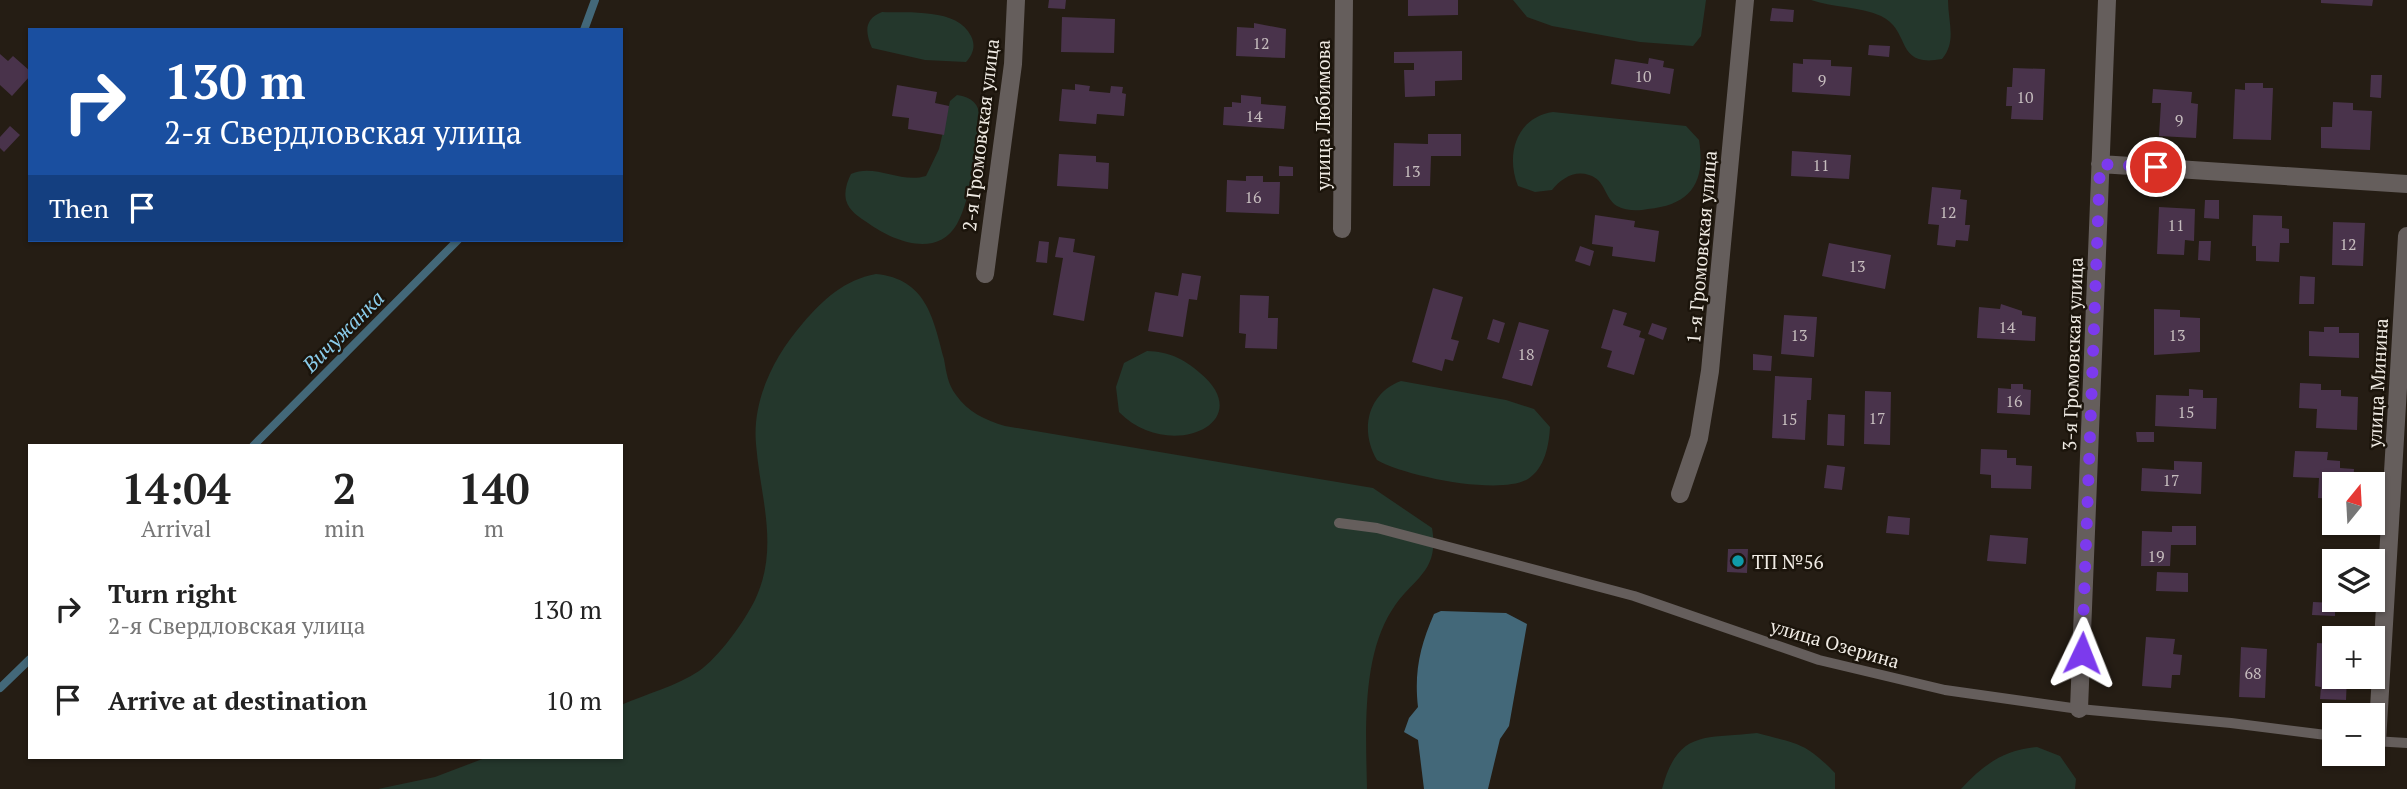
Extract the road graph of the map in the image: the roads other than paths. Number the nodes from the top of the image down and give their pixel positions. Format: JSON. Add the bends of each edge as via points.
{"nodes":[{"id":1,"x":1016,"y":0,"type":"edge"},
{"id":2,"x":1344,"y":0,"type":"edge"},
{"id":3,"x":1745,"y":0,"type":"edge"},
{"id":4,"x":2107,"y":0,"type":"edge"},
{"id":5,"x":2100,"y":164,"type":"junction"},
{"id":6,"x":2407,"y":184,"type":"edge"},
{"id":7,"x":1342,"y":229,"type":"dead end"},
{"id":8,"x":2407,"y":236,"type":"edge"},
{"id":9,"x":985,"y":274,"type":"dead end"},
{"id":10,"x":1681,"y":494,"type":"dead end"},
{"id":11,"x":1339,"y":523,"type":"dead end"},
{"id":12,"x":2377,"y":703,"type":"edge"},
{"id":13,"x":2079,"y":709,"type":"junction"},
{"id":14,"x":2322,"y":734,"type":"edge"},
{"id":15,"x":2385,"y":742,"type":"edge"},
{"id":16,"x":2407,"y":743,"type":"edge"}],
"edges":[{"from":1,"to":9,"type":"street","name":"2-я Громовская улица","via":[[1013,64]]},
{"from":2,"to":7,"type":"street","name":"улица Любимова"},
{"from":3,"to":10,"type":"street","name":"1-я Громовская улица","via":[[1710,371],[1699,438]]},
{"from":4,"to":5,"type":"street","name":"3-я Громовская улица"},
{"from":5,"to":6,"type":"street"},
{"from":5,"to":13,"type":"street","name":"3-я Громовская улица"},
{"from":8,"to":12,"type":"street","name":"улица Минина"},
{"from":11,"to":13,"type":"lane","name":"улица Озерина","via":[[1377,528],[1634,596],[1819,660],[1945,690]]},
{"from":13,"to":14,"type":"lane","name":"улица Озерина"},
{"from":15,"to":16,"type":"lane"}]}
